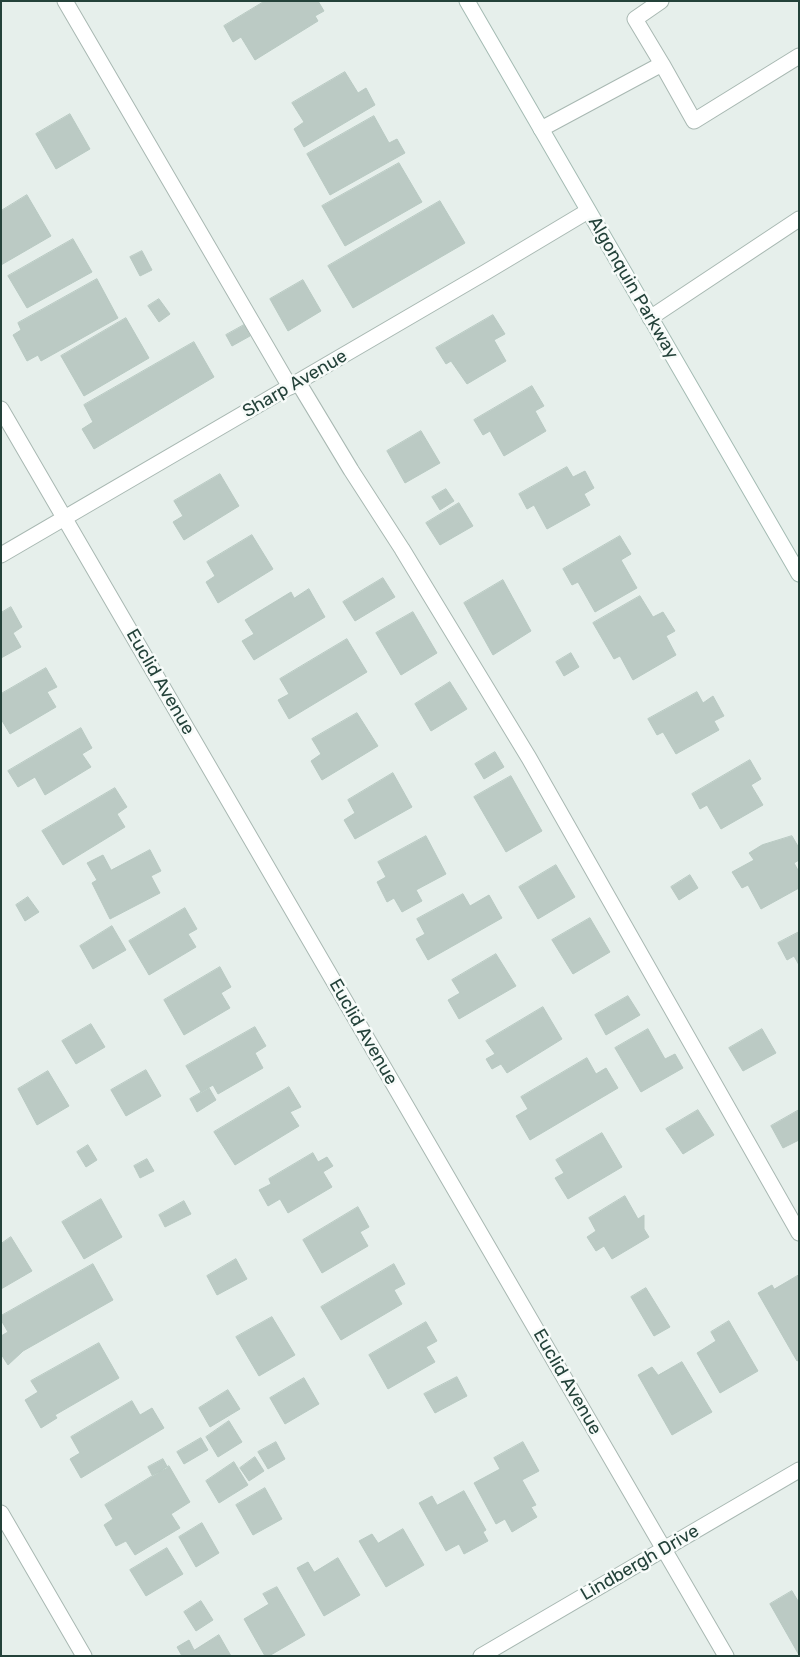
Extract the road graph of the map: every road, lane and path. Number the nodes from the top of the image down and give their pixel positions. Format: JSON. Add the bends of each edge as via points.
{"nodes":[{"id":1,"x":65,"y":1,"type":"edge"},
{"id":2,"x":467,"y":1,"type":"edge"},
{"id":3,"x":661,"y":1,"type":"edge"},
{"id":4,"x":799,"y":56,"type":"edge"},
{"id":5,"x":662,"y":64,"type":"junction"},
{"id":6,"x":541,"y":129,"type":"junction"},
{"id":7,"x":588,"y":211,"type":"junction"},
{"id":8,"x":799,"y":219,"type":"edge"},
{"id":9,"x":650,"y":318,"type":"junction"},
{"id":10,"x":294,"y":384,"type":"junction"},
{"id":11,"x":1,"y":409,"type":"edge"},
{"id":12,"x":64,"y":518,"type":"junction"},
{"id":13,"x":1,"y":555,"type":"edge"},
{"id":14,"x":799,"y":574,"type":"edge"},
{"id":15,"x":799,"y":1233,"type":"edge"},
{"id":16,"x":799,"y":1470,"type":"edge"},
{"id":17,"x":1,"y":1513,"type":"edge"},
{"id":18,"x":664,"y":1549,"type":"junction"},
{"id":19,"x":84,"y":1656,"type":"edge"},
{"id":20,"x":481,"y":1656,"type":"edge"},
{"id":21,"x":726,"y":1656,"type":"edge"}],
"edges":[{"from":1,"to":10,"type":"street"},
{"from":2,"to":6,"type":"street","name":"Algonquin Parkway"},
{"from":3,"to":5,"type":"street","via":[[635,19]]},
{"from":4,"to":5,"type":"street","via":[[694,121]]},
{"from":5,"to":6,"type":"street"},
{"from":6,"to":7,"type":"street","name":"Algonquin Parkway"},
{"from":7,"to":9,"type":"street","name":"Algonquin Parkway"},
{"from":7,"to":10,"type":"street","name":"Sharp Avenue"},
{"from":8,"to":9,"type":"street"},
{"from":9,"to":14,"type":"street","name":"Algonquin Parkway"},
{"from":10,"to":12,"type":"street","name":"Sharp Avenue"},
{"from":10,"to":15,"type":"street","via":[[407,557],[529,758]]},
{"from":11,"to":12,"type":"street","name":"Euclid Avenue"},
{"from":12,"to":13,"type":"street","name":"Sharp Avenue"},
{"from":12,"to":18,"type":"street","name":"Euclid Avenue"},
{"from":16,"to":18,"type":"street","name":"Lindbergh Drive"},
{"from":17,"to":19,"type":"street"},
{"from":18,"to":20,"type":"street","name":"Lindbergh Drive"},
{"from":18,"to":21,"type":"street","name":"Euclid Avenue"}]}
